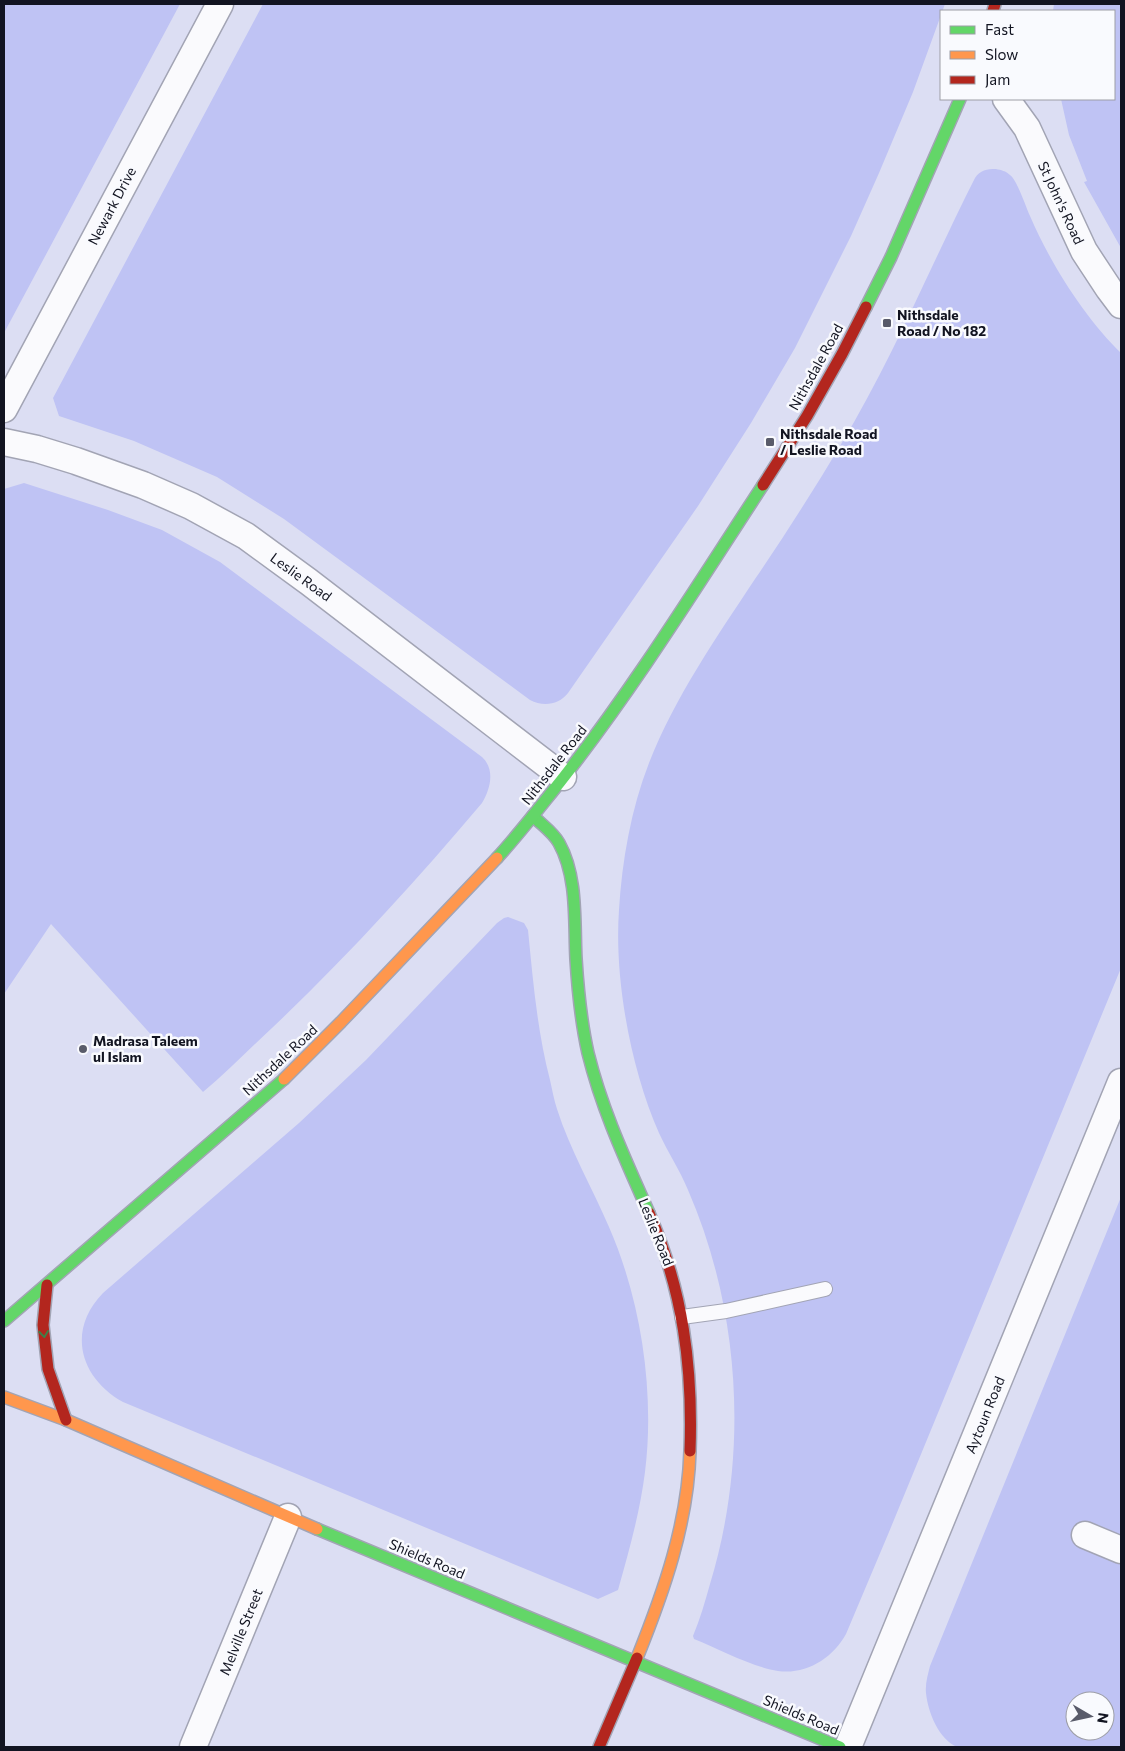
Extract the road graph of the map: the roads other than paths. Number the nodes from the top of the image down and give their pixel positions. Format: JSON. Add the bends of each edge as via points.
{"nodes":[{"id":1,"x":220,"y":4,"type":"edge"},
{"id":2,"x":960,"y":100,"type":"edge"},
{"id":3,"x":1007,"y":100,"type":"edge"},
{"id":4,"x":1121,"y":305,"type":"edge"},
{"id":5,"x":4,"y":409,"type":"edge"},
{"id":6,"x":4,"y":442,"type":"edge"},
{"id":7,"x":563,"y":777,"type":"junction"},
{"id":8,"x":533,"y":816,"type":"junction"},
{"id":9,"x":1121,"y":1082,"type":"edge"},
{"id":10,"x":47,"y":1285,"type":"junction"},
{"id":11,"x":825,"y":1289,"type":"dead end"},
{"id":12,"x":682,"y":1317,"type":"junction"},
{"id":13,"x":4,"y":1321,"type":"edge"},
{"id":14,"x":4,"y":1397,"type":"edge"},
{"id":15,"x":66,"y":1420,"type":"junction"},
{"id":16,"x":288,"y":1517,"type":"junction"},
{"id":17,"x":1085,"y":1535,"type":"dead end"},
{"id":18,"x":1121,"y":1550,"type":"edge"},
{"id":19,"x":635,"y":1662,"type":"junction"},
{"id":20,"x":193,"y":1747,"type":"edge"},
{"id":21,"x":599,"y":1747,"type":"edge"},
{"id":22,"x":840,"y":1747,"type":"edge"},
{"id":23,"x":848,"y":1747,"type":"edge"}],
"edges":[{"from":1,"to":5,"type":"street","name":"Newark Drive"},
{"from":2,"to":7,"type":"street","name":"Nithsdale Road","via":[[891,257],[807,416],[641,673]]},
{"from":3,"to":4,"type":"street","name":"St John's Road","via":[[1027,128],[1084,251]]},
{"from":6,"to":7,"type":"street","name":"Leslie Road","via":[[76,461],[143,485],[246,536]]},
{"from":7,"to":8,"type":"street","name":"Nithsdale Road"},
{"from":8,"to":10,"type":"street","name":"Nithsdale Road","via":[[434,926],[294,1068]]},
{"from":8,"to":12,"type":"street","name":"Leslie Road","via":[[559,842],[566,858],[573,904],[577,981],[591,1063],[602,1104],[670,1265]]},
{"from":9,"to":23,"type":"street","name":"Aytoun Road"},
{"from":10,"to":13,"type":"street","name":"Nithsdale Road"},
{"from":10,"to":15,"type":"street","one_way":true,"via":[[43,1325],[48,1369]]},
{"from":11,"to":12,"type":"lane","via":[[726,1311]]},
{"from":12,"to":19,"type":"street","name":"Leslie Road","via":[[691,1389],[685,1502],[669,1572]]},
{"from":14,"to":15,"type":"street","name":"Shields Road"},
{"from":15,"to":16,"type":"street","name":"Shields Road"},
{"from":16,"to":19,"type":"street","name":"Shields Road"},
{"from":16,"to":20,"type":"street","name":"Melville Street"},
{"from":17,"to":18,"type":"street"},
{"from":19,"to":21,"type":"street","name":"Leslie Road"},
{"from":19,"to":22,"type":"street","name":"Shields Road"}]}
